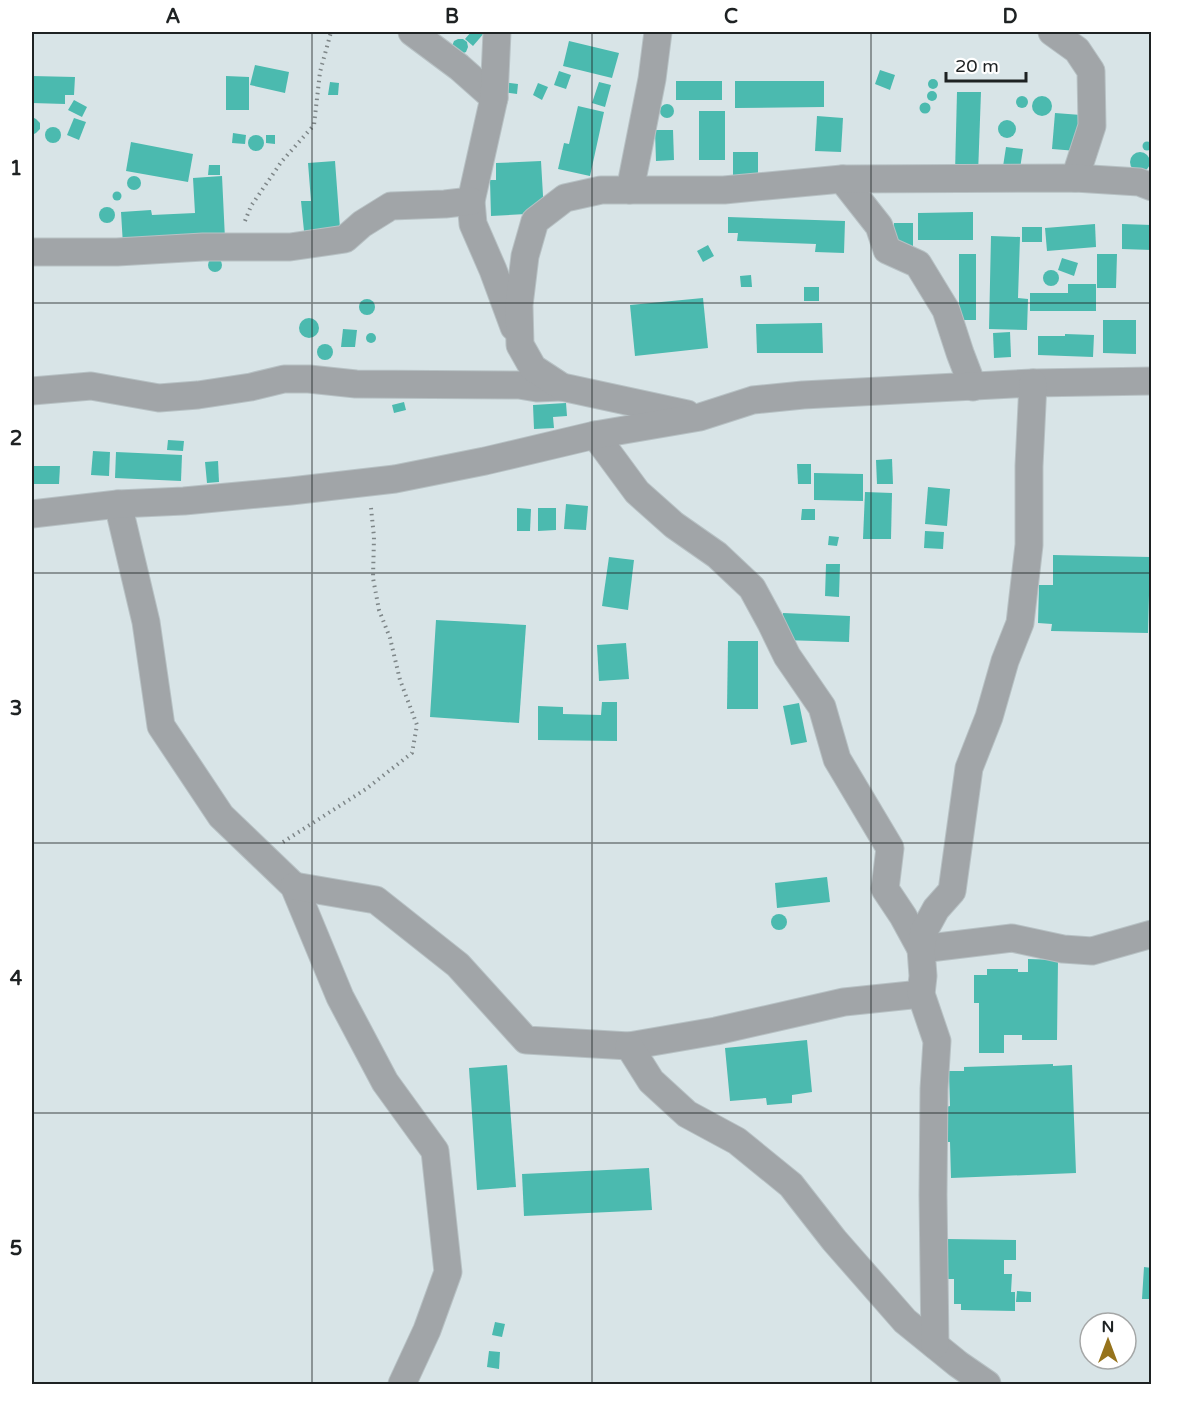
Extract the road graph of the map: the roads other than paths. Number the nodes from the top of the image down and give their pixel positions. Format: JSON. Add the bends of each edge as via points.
{"nodes":[{"id":1,"x":412,"y":32,"type":"edge"},
{"id":2,"x":497,"y":32,"type":"edge"},
{"id":3,"x":658,"y":32,"type":"edge"},
{"id":4,"x":1052,"y":32,"type":"edge"},
{"id":5,"x":494,"y":98,"type":"junction"},
{"id":6,"x":1075,"y":178,"type":"junction"},
{"id":7,"x":842,"y":179,"type":"junction"},
{"id":8,"x":1152,"y":186,"type":"edge"},
{"id":9,"x":630,"y":190,"type":"junction"},
{"id":10,"x":471,"y":201,"type":"junction"},
{"id":11,"x":32,"y":252,"type":"edge"},
{"id":12,"x":520,"y":345,"type":"junction"},
{"id":13,"x":1152,"y":381,"type":"edge"},
{"id":14,"x":1033,"y":383,"type":"junction"},
{"id":15,"x":562,"y":387,"type":"junction"},
{"id":16,"x":973,"y":387,"type":"junction"},
{"id":17,"x":32,"y":391,"type":"edge"},
{"id":18,"x":700,"y":417,"type":"junction"},
{"id":19,"x":595,"y":435,"type":"junction"},
{"id":20,"x":118,"y":504,"type":"junction"},
{"id":21,"x":32,"y":514,"type":"edge"},
{"id":22,"x":294,"y":886,"type":"junction"},
{"id":23,"x":1152,"y":934,"type":"edge"},
{"id":24,"x":921,"y":949,"type":"junction"},
{"id":25,"x":921,"y":994,"type":"junction"},
{"id":26,"x":628,"y":1046,"type":"junction"},
{"id":27,"x":935,"y":1345,"type":"junction"},
{"id":28,"x":402,"y":1384,"type":"edge"},
{"id":29,"x":987,"y":1384,"type":"edge"}],
"edges":[{"from":1,"to":5,"type":"street"},
{"from":2,"to":5,"type":"street"},
{"from":3,"to":9,"type":"street"},
{"from":4,"to":6,"type":"street","via":[[1077,50],[1091,71],[1092,126]]},
{"from":5,"to":10,"type":"street"},
{"from":6,"to":7,"type":"street"},
{"from":6,"to":8,"type":"street"},
{"from":7,"to":9,"type":"street","via":[[724,190]]},
{"from":7,"to":16,"type":"street","via":[[879,226],[887,250],[918,264],[946,310]]},
{"from":9,"to":12,"type":"street","via":[[601,190],[565,198],[535,221],[525,256],[519,305]]},
{"from":10,"to":11,"type":"street","via":[[391,206],[345,239],[290,247]]},
{"from":10,"to":12,"type":"street","via":[[473,224]]},
{"from":12,"to":15,"type":"street","via":[[533,368]]},
{"from":13,"to":14,"type":"street"},
{"from":14,"to":16,"type":"street"},
{"from":14,"to":24,"type":"street","via":[[1029,545],[1020,623],[969,768],[952,891],[924,931]]},
{"from":15,"to":17,"type":"street","via":[[285,379],[159,398],[91,386]]},
{"from":15,"to":18,"type":"street"},
{"from":16,"to":18,"type":"street","via":[[753,400]]},
{"from":18,"to":19,"type":"street"},
{"from":19,"to":20,"type":"street","via":[[395,479]]},
{"from":19,"to":24,"type":"street","via":[[637,492],[752,588],[787,656],[822,707],[837,759],[890,848],[885,889]]},
{"from":20,"to":21,"type":"street"},
{"from":20,"to":22,"type":"street","via":[[146,622],[161,726],[221,816]]},
{"from":22,"to":26,"type":"street","via":[[376,900],[458,965],[526,1040]]},
{"from":22,"to":28,"type":"street","via":[[340,997],[385,1082],[435,1151],[448,1272]]},
{"from":23,"to":24,"type":"street","via":[[1092,951],[1012,938]]},
{"from":24,"to":25,"type":"street"},
{"from":25,"to":26,"type":"street","via":[[844,1002]]},
{"from":25,"to":27,"type":"street","via":[[937,1041]]},
{"from":26,"to":27,"type":"street","via":[[651,1081],[687,1114],[737,1141],[791,1185],[905,1321]]},
{"from":27,"to":29,"type":"street"}]}
